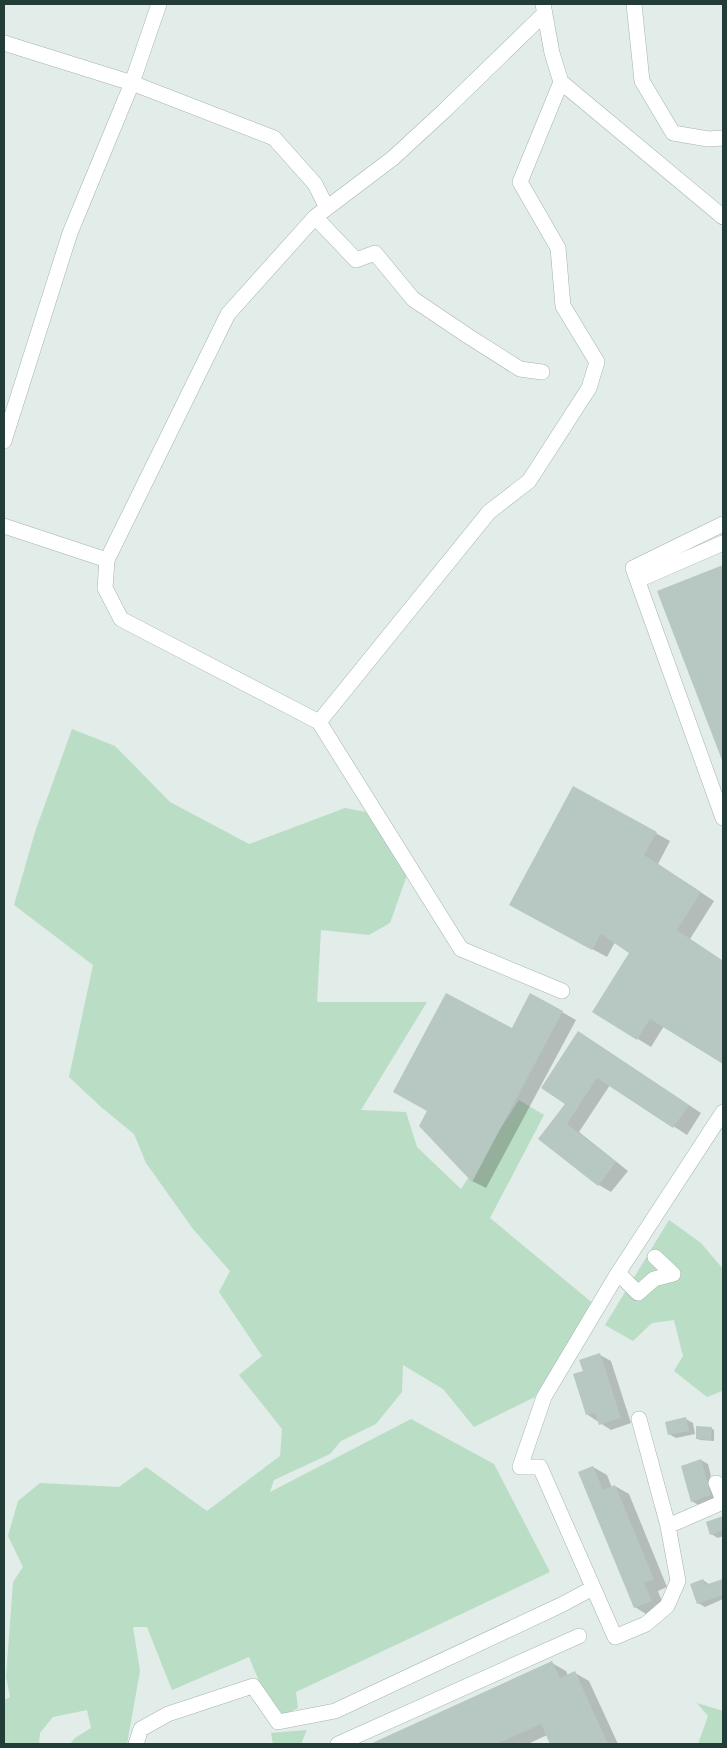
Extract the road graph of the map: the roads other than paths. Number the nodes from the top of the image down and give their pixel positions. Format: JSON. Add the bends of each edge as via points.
{"nodes":[{"id":1,"x":159,"y":4,"type":"edge"},
{"id":2,"x":634,"y":4,"type":"edge"},
{"id":3,"x":544,"y":8,"type":"edge"},
{"id":4,"x":4,"y":43,"type":"edge"},
{"id":5,"x":561,"y":82,"type":"junction"},
{"id":6,"x":132,"y":83,"type":"junction"},
{"id":7,"x":723,"y":138,"type":"edge"},
{"id":8,"x":321,"y":212,"type":"junction"},
{"id":9,"x":723,"y":217,"type":"edge"},
{"id":10,"x":542,"y":372,"type":"dead end"},
{"id":11,"x":4,"y":441,"type":"edge"},
{"id":12,"x":723,"y":524,"type":"edge"},
{"id":13,"x":4,"y":526,"type":"edge"},
{"id":14,"x":723,"y":543,"type":"edge"},
{"id":15,"x":107,"y":560,"type":"junction"},
{"id":16,"x":638,"y":580,"type":"junction"},
{"id":17,"x":319,"y":722,"type":"junction"},
{"id":18,"x":723,"y":818,"type":"edge"},
{"id":19,"x":562,"y":991,"type":"dead end"},
{"id":20,"x":723,"y":1112,"type":"edge"},
{"id":21,"x":655,"y":1257,"type":"dead end"},
{"id":22,"x":618,"y":1273,"type":"junction"},
{"id":23,"x":639,"y":1419,"type":"dead end"},
{"id":24,"x":716,"y":1483,"type":"dead end"},
{"id":25,"x":723,"y":1501,"type":"edge"},
{"id":26,"x":668,"y":1526,"type":"junction"},
{"id":27,"x":593,"y":1588,"type":"junction"},
{"id":28,"x":578,"y":1636,"type":"dead end"},
{"id":29,"x":136,"y":1744,"type":"edge"},
{"id":30,"x":338,"y":1744,"type":"edge"}],
"edges":[{"from":1,"to":6,"type":"street"},
{"from":2,"to":7,"type":"street","via":[[642,81],[673,133]]},
{"from":3,"to":5,"type":"street"},
{"from":3,"to":8,"type":"street","via":[[444,112],[393,158]]},
{"from":4,"to":6,"type":"street"},
{"from":5,"to":9,"type":"street"},
{"from":5,"to":17,"type":"street","via":[[520,182],[558,248],[563,306],[597,362],[589,388],[529,481],[489,512]]},
{"from":6,"to":8,"type":"street","via":[[274,138],[315,184]]},
{"from":6,"to":11,"type":"street","via":[[70,233]]},
{"from":8,"to":10,"type":"street","via":[[356,260],[375,253],[413,298],[520,368]]},
{"from":8,"to":15,"type":"street","via":[[228,314]]},
{"from":12,"to":16,"type":"street","via":[[633,568]]},
{"from":13,"to":15,"type":"street"},
{"from":14,"to":16,"type":"street"},
{"from":15,"to":17,"type":"street","via":[[105,588],[121,620]]},
{"from":16,"to":18,"type":"street"},
{"from":17,"to":19,"type":"street","via":[[461,949]]},
{"from":20,"to":22,"type":"street"},
{"from":21,"to":22,"type":"street","via":[[673,1274],[654,1280],[638,1293]]},
{"from":22,"to":27,"type":"street","via":[[544,1396],[520,1467],[540,1467]]},
{"from":23,"to":26,"type":"street"},
{"from":24,"to":25,"type":"street"},
{"from":25,"to":26,"type":"street"},
{"from":26,"to":27,"type":"street","via":[[678,1581],[667,1606],[646,1624],[614,1637]]},
{"from":27,"to":29,"type":"street","via":[[334,1711],[278,1722],[253,1686],[168,1714],[141,1729]]},
{"from":28,"to":30,"type":"street"}]}
